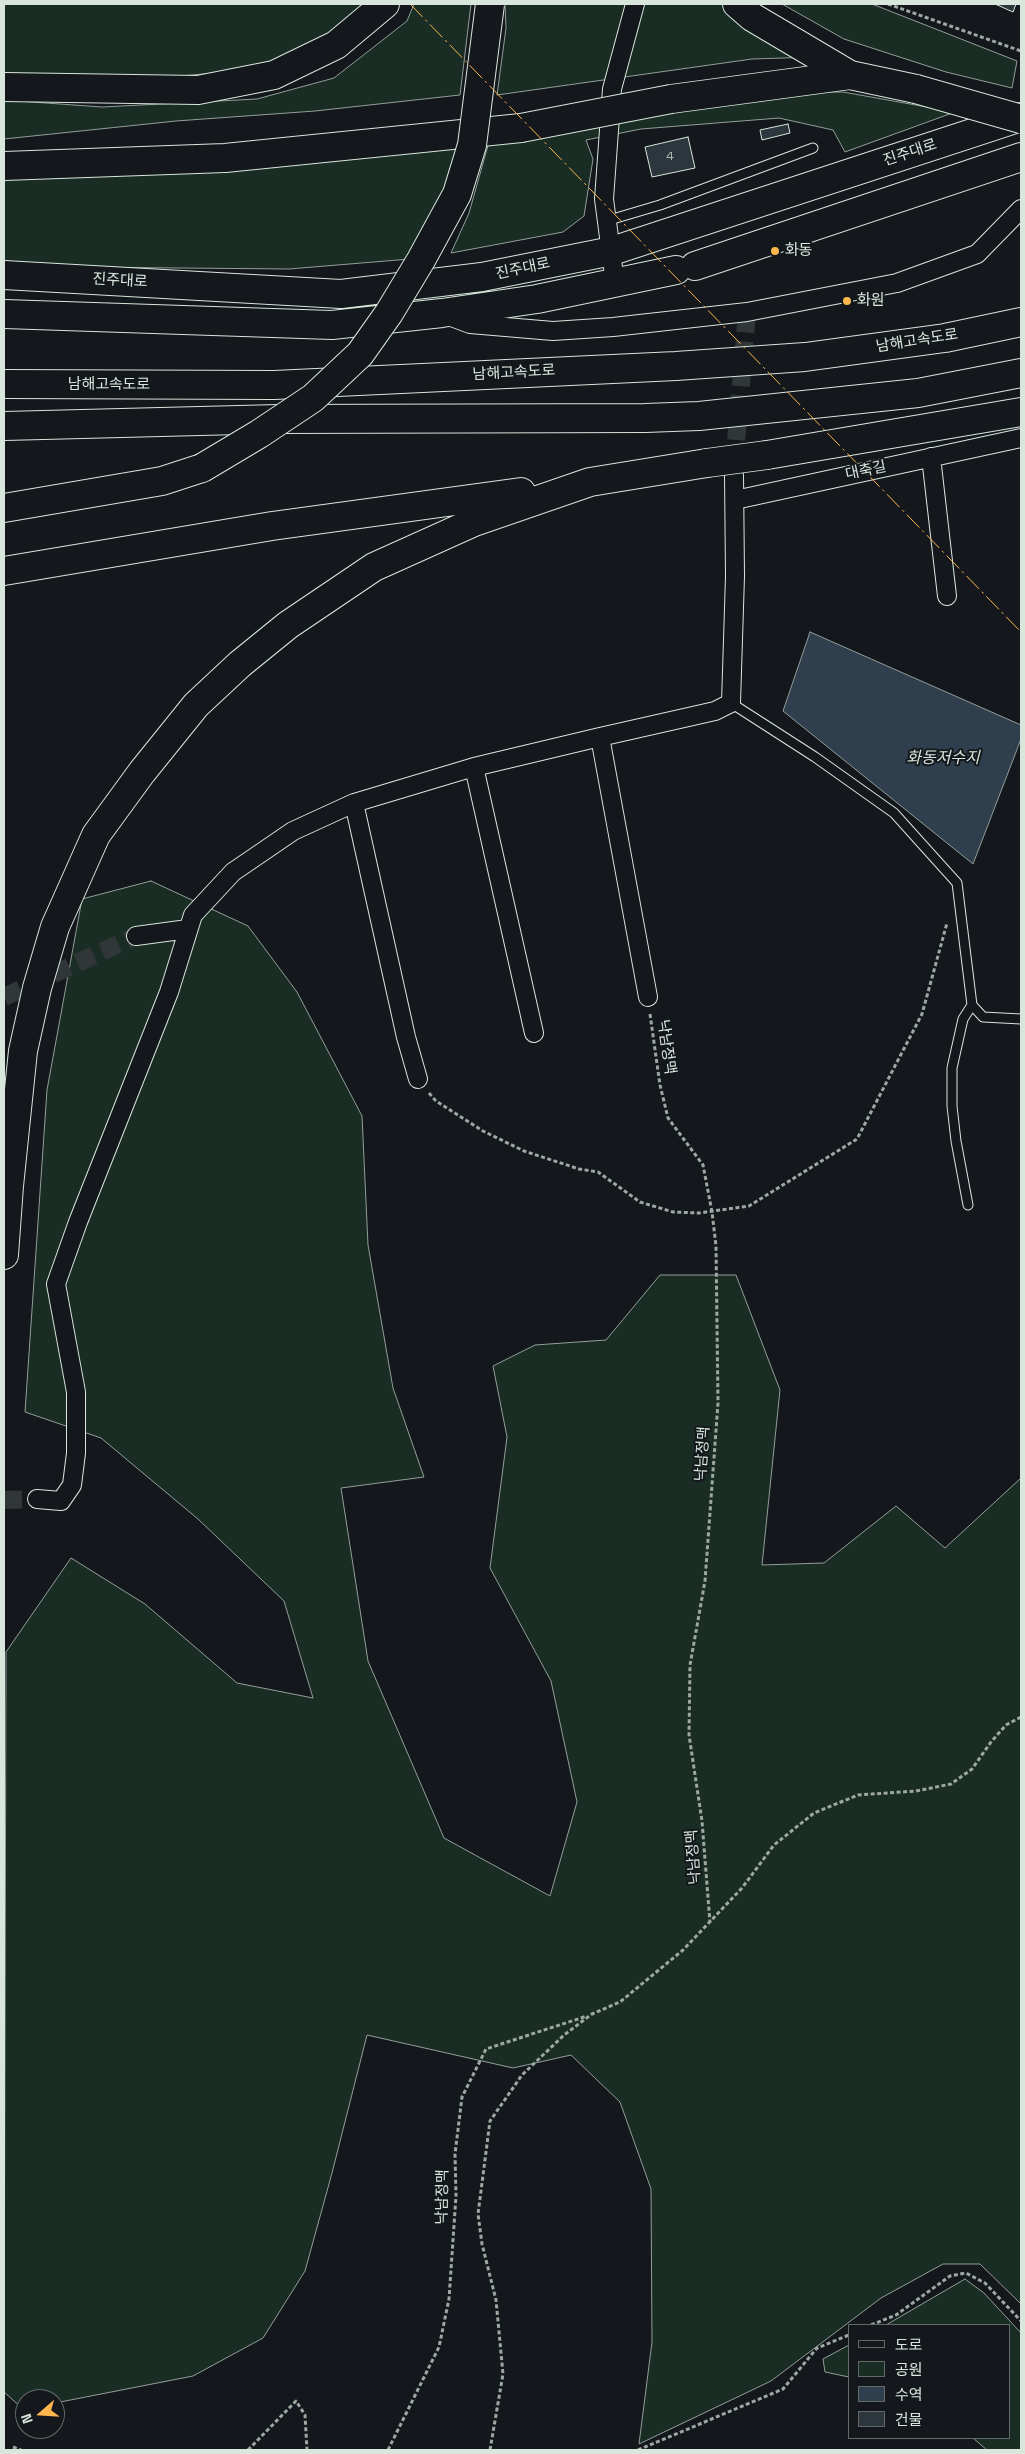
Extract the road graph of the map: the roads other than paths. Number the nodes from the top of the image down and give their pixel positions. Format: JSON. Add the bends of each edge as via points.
{"nodes":[{"id":1,"x":384,"y":4,"type":"edge"},
{"id":2,"x":490,"y":4,"type":"edge"},
{"id":3,"x":635,"y":4,"type":"edge"},
{"id":4,"x":737,"y":4,"type":"edge"},
{"id":5,"x":850,"y":75,"type":"junction"},
{"id":6,"x":4,"y":87,"type":"edge"},
{"id":7,"x":1021,"y":118,"type":"edge"},
{"id":8,"x":814,"y":148,"type":"dead end"},
{"id":9,"x":1021,"y":157,"type":"edge"},
{"id":10,"x":4,"y":166,"type":"edge"},
{"id":11,"x":1021,"y":210,"type":"edge"},
{"id":12,"x":606,"y":221,"type":"junction"},
{"id":13,"x":612,"y":250,"type":"junction"},
{"id":14,"x":4,"y":276,"type":"edge"},
{"id":15,"x":615,"y":283,"type":"junction"},
{"id":16,"x":442,"y":313,"type":"junction"},
{"id":17,"x":4,"y":314,"type":"edge"},
{"id":18,"x":1021,"y":322,"type":"edge"},
{"id":19,"x":1021,"y":373,"type":"edge"},
{"id":20,"x":4,"y":384,"type":"edge"},
{"id":21,"x":1021,"y":412,"type":"edge"},
{"id":22,"x":4,"y":426,"type":"edge"},
{"id":23,"x":1021,"y":438,"type":"edge"},
{"id":24,"x":931,"y":457,"type":"junction"},
{"id":25,"x":734,"y":475,"type":"tunnel mouth"},
{"id":26,"x":590,"y":482,"type":"junction"},
{"id":27,"x":735,"y":500,"type":"junction"},
{"id":28,"x":4,"y":508,"type":"edge"},
{"id":29,"x":4,"y":571,"type":"edge"},
{"id":30,"x":947,"y":596,"type":"dead end"},
{"id":31,"x":731,"y":703,"type":"junction"},
{"id":32,"x":600,"y":737,"type":"junction"},
{"id":33,"x":474,"y":767,"type":"junction"},
{"id":34,"x":354,"y":803,"type":"junction"},
{"id":35,"x":188,"y":930,"type":"junction"},
{"id":36,"x":136,"y":936,"type":"tunnel mouth"},
{"id":37,"x":648,"y":997,"type":"road end"},
{"id":38,"x":972,"y":1005,"type":"junction"},
{"id":39,"x":1021,"y":1019,"type":"edge"},
{"id":40,"x":534,"y":1033,"type":"dead end"},
{"id":41,"x":418,"y":1079,"type":"road end"},
{"id":42,"x":968,"y":1204,"type":"dead end"},
{"id":43,"x":4,"y":1255,"type":"edge"},
{"id":44,"x":37,"y":1499,"type":"tunnel mouth"}],
"edges":[{"from":1,"to":6,"type":"main road","via":[[336,45],[274,75],[198,90]]},
{"from":2,"to":28,"type":"main road","bridge":true,"via":[[472,145],[457,194],[422,260],[360,354],[313,398],[202,468],[162,481]]},
{"from":3,"to":12,"type":"street","via":[[612,89],[604,199]]},
{"from":4,"to":5,"type":"main road","via":[[752,18]]},
{"from":5,"to":7,"type":"main road","bridge":true,"via":[[916,89]]},
{"from":5,"to":10,"type":"main road","bridge":true,"via":[[671,99],[521,128],[225,158]]},
{"from":7,"to":13,"type":"main road","name":"진주대로"},
{"from":8,"to":12,"type":"lane","via":[[660,205]]},
{"from":9,"to":15,"type":"main road","name":"진주대로","via":[[686,268]]},
{"from":11,"to":16,"type":"street","via":[[978,254],[897,283],[747,312],[553,331],[470,324]]},
{"from":12,"to":13,"type":"street"},
{"from":13,"to":14,"type":"main road","name":"진주대로","via":[[482,277],[341,294]]},
{"from":13,"to":15,"type":"street"},
{"from":15,"to":16,"type":"main road","name":"진주대로"},
{"from":16,"to":17,"type":"main road","name":"진주대로","via":[[332,325]]},
{"from":18,"to":20,"type":"main road","name":"남해고속도로","via":[[945,338],[805,357],[676,366],[274,385]]},
{"from":19,"to":22,"type":"main road","via":[[918,392],[690,416],[278,419]]},
{"from":21,"to":26,"type":"main road","bridge":true},
{"from":23,"to":24,"type":"street","name":"대축길"},
{"from":24,"to":27,"type":"street","name":"대축길"},
{"from":24,"to":30,"type":"street"},
{"from":25,"to":27,"type":"street"},
{"from":26,"to":29,"type":"main road","via":[[272,526]]},
{"from":26,"to":43,"type":"main road","via":[[474,522],[374,567],[281,630],[240,664],[196,705],[142,772],[96,835],[55,927],[36,988],[23,1051]]},
{"from":27,"to":31,"type":"street"},
{"from":31,"to":32,"type":"street","via":[[715,711]]},
{"from":31,"to":38,"type":"lane","via":[[894,813],[957,884]]},
{"from":32,"to":33,"type":"street"},
{"from":32,"to":37,"type":"street"},
{"from":33,"to":34,"type":"street"},
{"from":33,"to":40,"type":"street"},
{"from":34,"to":35,"type":"street","via":[[293,831],[233,872],[193,915]]},
{"from":34,"to":41,"type":"street"},
{"from":35,"to":36,"type":"street"},
{"from":35,"to":44,"type":"street","via":[[169,992],[56,1284],[76,1392],[76,1453],[72,1485],[61,1501]]},
{"from":38,"to":39,"type":"lane","via":[[983,1017]]},
{"from":38,"to":42,"type":"lane","via":[[963,1019],[952,1068],[956,1141]]}]}
